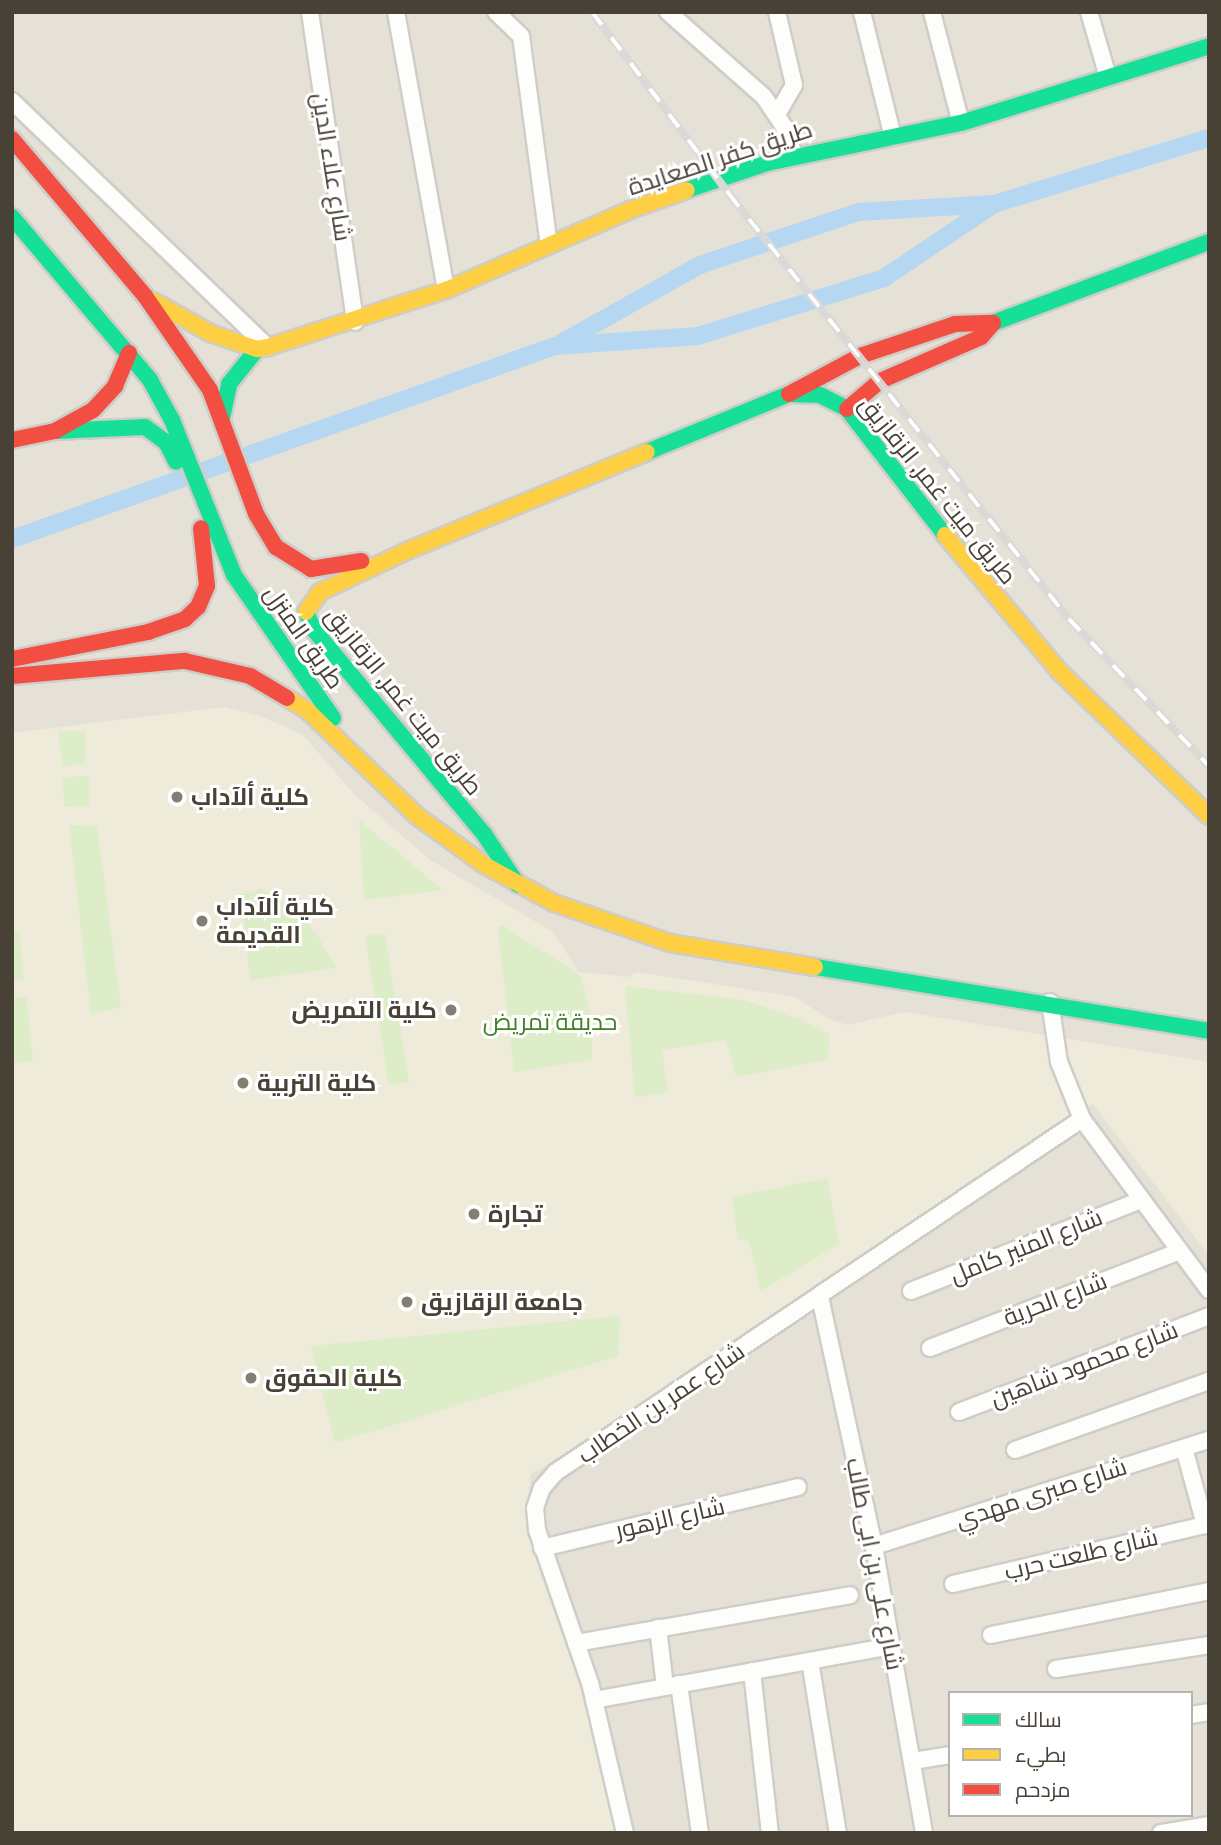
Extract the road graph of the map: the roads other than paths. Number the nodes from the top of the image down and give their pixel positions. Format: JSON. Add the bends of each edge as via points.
{"nodes":[{"id":1,"x":310,"y":12,"type":"edge"},
{"id":2,"x":396,"y":12,"type":"edge"},
{"id":3,"x":496,"y":12,"type":"edge"},
{"id":4,"x":668,"y":12,"type":"edge"},
{"id":5,"x":777,"y":12,"type":"edge"},
{"id":6,"x":862,"y":12,"type":"edge"},
{"id":7,"x":932,"y":12,"type":"edge"},
{"id":8,"x":1089,"y":12,"type":"edge"},
{"id":9,"x":1209,"y":46,"type":"edge"},
{"id":10,"x":1108,"y":77,"type":"junction"},
{"id":11,"x":12,"y":101,"type":"edge"},
{"id":12,"x":777,"y":114,"type":"junction"},
{"id":13,"x":961,"y":123,"type":"junction"},
{"id":14,"x":893,"y":137,"type":"junction"},
{"id":15,"x":12,"y":139,"type":"edge"},
{"id":16,"x":794,"y":155,"type":"junction"},
{"id":17,"x":12,"y":217,"type":"edge"},
{"id":18,"x":1209,"y":242,"type":"edge"},
{"id":19,"x":549,"y":245,"type":"junction"},
{"id":20,"x":446,"y":290,"type":"junction"},
{"id":21,"x":145,"y":296,"type":"junction"},
{"id":22,"x":355,"y":322,"type":"junction"},
{"id":23,"x":993,"y":323,"type":"junction"},
{"id":24,"x":262,"y":348,"type":"junction"},
{"id":25,"x":130,"y":353,"type":"junction"},
{"id":26,"x":789,"y":394,"type":"junction"},
{"id":27,"x":847,"y":409,"type":"junction"},
{"id":28,"x":222,"y":418,"type":"junction"},
{"id":29,"x":55,"y":431,"type":"junction"},
{"id":30,"x":12,"y":440,"type":"edge"},
{"id":31,"x":172,"y":440,"type":"junction"},
{"id":32,"x":208,"y":530,"type":"junction"},
{"id":33,"x":409,"y":550,"type":"junction"},
{"id":34,"x":12,"y":659,"type":"edge"},
{"id":35,"x":12,"y":676,"type":"edge"},
{"id":36,"x":367,"y":768,"type":"junction"},
{"id":37,"x":1209,"y":816,"type":"edge"},
{"id":38,"x":518,"y":885,"type":"junction"},
{"id":39,"x":1050,"y":1002,"type":"junction"},
{"id":40,"x":1209,"y":1031,"type":"edge"},
{"id":41,"x":1082,"y":1119,"type":"junction"},
{"id":42,"x":1141,"y":1200,"type":"junction"},
{"id":43,"x":1180,"y":1251,"type":"junction"},
{"id":44,"x":1209,"y":1290,"type":"edge"},
{"id":45,"x":911,"y":1291,"type":"dead end"},
{"id":46,"x":820,"y":1297,"type":"junction"},
{"id":47,"x":1209,"y":1316,"type":"edge"},
{"id":48,"x":930,"y":1348,"type":"dead end"},
{"id":49,"x":1209,"y":1381,"type":"edge"},
{"id":50,"x":959,"y":1412,"type":"dead end"},
{"id":51,"x":1209,"y":1440,"type":"edge"},
{"id":52,"x":1184,"y":1448,"type":"junction"},
{"id":53,"x":1014,"y":1450,"type":"dead end"},
{"id":54,"x":798,"y":1487,"type":"dead end"},
{"id":55,"x":1207,"y":1525,"type":"edge"},
{"id":56,"x":874,"y":1546,"type":"junction"},
{"id":57,"x":542,"y":1548,"type":"junction"},
{"id":58,"x":953,"y":1584,"type":"dead end"},
{"id":59,"x":1209,"y":1591,"type":"edge"},
{"id":60,"x":850,"y":1595,"type":"dead end"},
{"id":61,"x":658,"y":1628,"type":"junction"},
{"id":62,"x":991,"y":1635,"type":"dead end"},
{"id":63,"x":576,"y":1643,"type":"junction"},
{"id":64,"x":1209,"y":1645,"type":"edge"},
{"id":65,"x":892,"y":1646,"type":"junction"},
{"id":66,"x":810,"y":1661,"type":"junction"},
{"id":67,"x":1056,"y":1669,"type":"dead end"},
{"id":68,"x":752,"y":1671,"type":"junction"},
{"id":69,"x":672,"y":1686,"type":"junction"},
{"id":70,"x":594,"y":1700,"type":"junction"},
{"id":71,"x":948,"y":1755,"type":"edge"},
{"id":72,"x":913,"y":1761,"type":"junction"},
{"id":73,"x":1209,"y":1825,"type":"edge"},
{"id":74,"x":1182,"y":1831,"type":"edge"},
{"id":75,"x":625,"y":1833,"type":"edge"},
{"id":76,"x":700,"y":1833,"type":"edge"},
{"id":77,"x":770,"y":1833,"type":"edge"},
{"id":78,"x":838,"y":1833,"type":"edge"},
{"id":79,"x":924,"y":1833,"type":"edge"},
{"id":80,"x":1161,"y":1833,"type":"edge"}],
"edges":[{"from":1,"to":22,"type":"street","name":"شارع علاء الدين"},
{"from":2,"to":20,"type":"street"},
{"from":3,"to":19,"type":"street","via":[[520,36]]},
{"from":4,"to":12,"type":"street","via":[[746,80]]},
{"from":5,"to":12,"type":"street","via":[[794,85]]},
{"from":6,"to":14,"type":"street"},
{"from":7,"to":13,"type":"street"},
{"from":8,"to":10,"type":"street"},
{"from":9,"to":10,"type":"main road","name":"طريق كفر الصعايدة"},
{"from":10,"to":13,"type":"main road","name":"طريق كفر الصعايدة"},
{"from":11,"to":24,"type":"street"},
{"from":12,"to":16,"type":"street"},
{"from":13,"to":14,"type":"main road","name":"طريق كفر الصعايدة"},
{"from":14,"to":16,"type":"main road","name":"طريق كفر الصعايدة"},
{"from":15,"to":21,"type":"main road"},
{"from":16,"to":19,"type":"main road","name":"طريق كفر الصعايدة","via":[[651,202]]},
{"from":17,"to":25,"type":"main road"},
{"from":18,"to":23,"type":"main road"},
{"from":19,"to":20,"type":"main road","name":"طريق كفر الصعايدة"},
{"from":20,"to":22,"type":"main road","name":"طريق كفر الصعايدة"},
{"from":21,"to":24,"type":"main road","via":[[198,328]]},
{"from":21,"to":28,"type":"main road","via":[[210,390]]},
{"from":22,"to":24,"type":"main road","name":"طريق كفر الصعايدة"},
{"from":23,"to":26,"type":"main road","via":[[955,324],[860,356]]},
{"from":23,"to":27,"type":"main road","via":[[981,337],[880,381]]},
{"from":24,"to":28,"type":"main road","via":[[229,384]]},
{"from":25,"to":29,"type":"main road","via":[[115,386],[93,411]]},
{"from":25,"to":31,"type":"main road","via":[[164,403]]},
{"from":26,"to":27,"type":"main road","name":"طريق ميت غمر, الزقازيق","via":[[820,395]]},
{"from":26,"to":33,"type":"main road","name":"طريق ميت غمر, الزقازيق"},
{"from":27,"to":37,"type":"main road","name":"طريق ميت غمر, الزقازيق","via":[[1043,654],[1141,755]]},
{"from":28,"to":33,"type":"main road","name":"طريق ميت غمر, الزقازيق","via":[[256,514],[276,547],[311,569]]},
{"from":29,"to":30,"type":"main road"},
{"from":29,"to":31,"type":"main road","via":[[136,425]]},
{"from":31,"to":32,"type":"main road"},
{"from":32,"to":34,"type":"main road","via":[[207,586],[198,607],[185,619],[148,632]]},
{"from":32,"to":36,"type":"main road","name":"طريق المنزل","via":[[249,599]]},
{"from":33,"to":38,"type":"main road","name":"طريق ميت غمر, الزقازيق","via":[[320,592],[305,615],[484,834]]},
{"from":35,"to":36,"type":"main road","via":[[158,661],[229,669],[289,697]]},
{"from":36,"to":38,"type":"main road","name":"طريق ميت غمر, الزقازيق","via":[[449,841]]},
{"from":38,"to":39,"type":"main road","name":"طريق ميت غمر, الزقازيق","via":[[554,903],[670,943]]},
{"from":39,"to":40,"type":"main road","name":"طريق ميت غمر, الزقازيق"},
{"from":39,"to":41,"type":"street","via":[[1059,1062]]},
{"from":41,"to":42,"type":"street"},
{"from":41,"to":46,"type":"street","name":"شارع عمر بن الخطاب"},
{"from":42,"to":43,"type":"street"},
{"from":42,"to":45,"type":"street","name":"شارع المنير كامل"},
{"from":43,"to":44,"type":"street"},
{"from":43,"to":48,"type":"street","name":"شارع الحرية"},
{"from":46,"to":56,"type":"street","name":"شارع على بن ابى طالب"},
{"from":46,"to":57,"type":"street","name":"شارع عمر بن الخطاب","via":[[548,1479],[535,1508]]},
{"from":47,"to":50,"type":"street","name":"شارع محمود شاهين"},
{"from":49,"to":53,"type":"street"},
{"from":51,"to":52,"type":"street","name":"شارع صبرى مهدي"},
{"from":52,"to":55,"type":"street"},
{"from":52,"to":56,"type":"street","name":"شارع صبرى مهدي"},
{"from":54,"to":57,"type":"street","name":"شارع الزهور"},
{"from":55,"to":58,"type":"street","name":"شارع طلعت حرب"},
{"from":56,"to":65,"type":"street","name":"شارع على بن ابى طالب"},
{"from":57,"to":63,"type":"street","name":"شارع عمر بن الخطاب"},
{"from":59,"to":62,"type":"street"},
{"from":60,"to":61,"type":"street"},
{"from":61,"to":63,"type":"street"},
{"from":61,"to":69,"type":"street"},
{"from":63,"to":70,"type":"street","name":"شارع عمر بن الخطاب"},
{"from":64,"to":67,"type":"street"},
{"from":65,"to":66,"type":"street"},
{"from":65,"to":72,"type":"street","name":"شارع على بن ابى طالب"},
{"from":66,"to":68,"type":"street"},
{"from":66,"to":78,"type":"street"},
{"from":68,"to":69,"type":"street"},
{"from":68,"to":77,"type":"street"},
{"from":69,"to":70,"type":"street"},
{"from":69,"to":76,"type":"street"},
{"from":70,"to":75,"type":"street","name":"شارع عمر بن الخطاب"},
{"from":71,"to":72,"type":"street"},
{"from":72,"to":79,"type":"street","name":"شارع على بن ابى طالب"},
{"from":73,"to":74,"type":"street"},
{"from":74,"to":80,"type":"street"}]}
